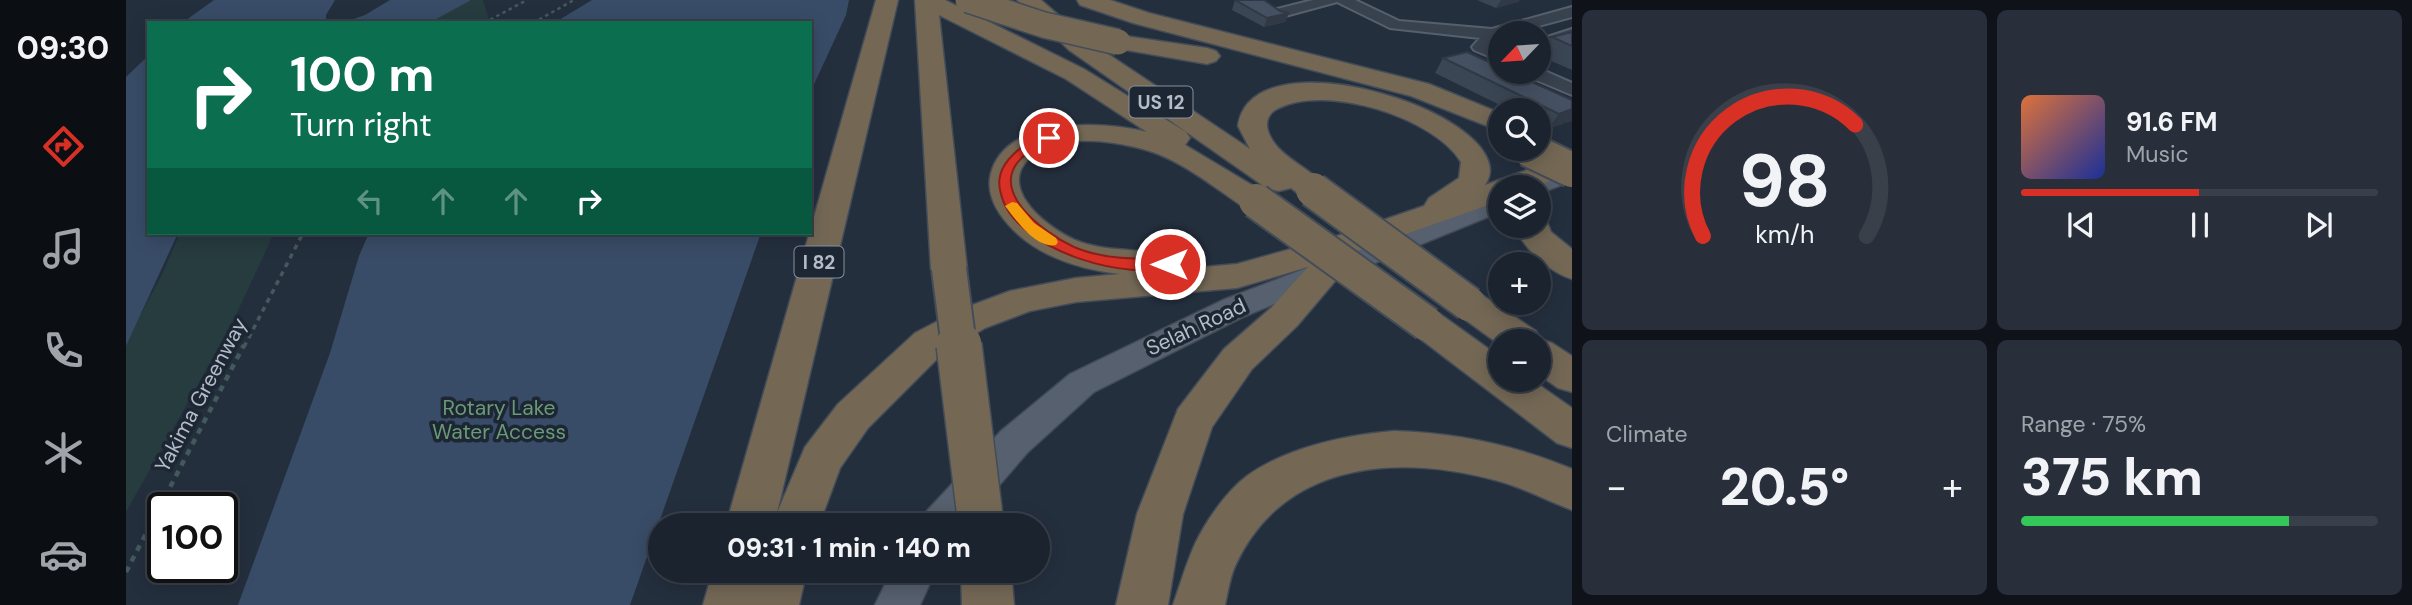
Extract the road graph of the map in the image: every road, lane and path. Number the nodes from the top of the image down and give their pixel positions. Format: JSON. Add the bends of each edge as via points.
{"nodes":[{"id":1,"x":527,"y":0,"type":"edge"},
{"id":2,"x":574,"y":0,"type":"edge"},
{"id":3,"x":887,"y":0,"type":"edge"},
{"id":4,"x":927,"y":0,"type":"edge"},
{"id":5,"x":1028,"y":0,"type":"edge"},
{"id":6,"x":1088,"y":0,"type":"edge"},
{"id":7,"x":1331,"y":0,"type":"edge"},
{"id":8,"x":1343,"y":0,"type":"edge"},
{"id":9,"x":1572,"y":12,"type":"edge"},
{"id":10,"x":972,"y":13,"type":"edge"},
{"id":11,"x":1278,"y":13,"type":"edge"},
{"id":12,"x":488,"y":21,"type":"edge"},
{"id":13,"x":537,"y":21,"type":"edge"},
{"id":14,"x":1544,"y":21,"type":"edge"},
{"id":15,"x":1572,"y":34,"type":"edge"},
{"id":16,"x":1488,"y":35,"type":"edge"},
{"id":17,"x":1488,"y":41,"type":"edge"},
{"id":18,"x":1551,"y":41,"type":"edge"},
{"id":19,"x":1488,"y":51,"type":"edge"},
{"id":20,"x":1551,"y":80,"type":"edge"},
{"id":21,"x":1572,"y":90,"type":"edge"},
{"id":22,"x":1486,"y":122,"type":"edge"},
{"id":23,"x":1551,"y":140,"type":"edge"},
{"id":24,"x":1572,"y":142,"type":"edge"},
{"id":25,"x":1544,"y":161,"type":"edge"},
{"id":26,"x":1561,"y":174,"type":"edge"},
{"id":27,"x":1551,"y":191,"type":"edge"},
{"id":28,"x":1307,"y":193,"type":"junction"},
{"id":29,"x":1488,"y":196,"type":"edge"},
{"id":30,"x":1256,"y":201,"type":"junction"},
{"id":31,"x":1488,"y":206,"type":"edge"},
{"id":32,"x":1413,"y":230,"type":"junction"},
{"id":33,"x":302,"y":235,"type":"edge"},
{"id":34,"x":1537,"y":238,"type":"edge"},
{"id":35,"x":1277,"y":264,"type":"junction"},
{"id":36,"x":1572,"y":268,"type":"edge"},
{"id":37,"x":1324,"y":272,"type":"junction"},
{"id":38,"x":1451,"y":312,"type":"junction"},
{"id":39,"x":1493,"y":329,"type":"edge"},
{"id":40,"x":1488,"y":331,"type":"edge"},
{"id":41,"x":1488,"y":362,"type":"edge"},
{"id":42,"x":1551,"y":362,"type":"edge"},
{"id":43,"x":1551,"y":369,"type":"edge"},
{"id":44,"x":1572,"y":377,"type":"edge"},
{"id":45,"x":1572,"y":383,"type":"edge"},
{"id":46,"x":1519,"y":392,"type":"edge"},
{"id":47,"x":1572,"y":431,"type":"edge"},
{"id":48,"x":1572,"y":490,"type":"edge"},
{"id":49,"x":753,"y":513,"type":"edge"},
{"id":50,"x":799,"y":513,"type":"edge"},
{"id":51,"x":951,"y":513,"type":"edge"},
{"id":52,"x":979,"y":513,"type":"edge"},
{"id":53,"x":126,"y":572,"type":"edge"},
{"id":54,"x":735,"y":583,"type":"edge"},
{"id":55,"x":779,"y":583,"type":"edge"},
{"id":56,"x":908,"y":583,"type":"edge"},
{"id":57,"x":729,"y":605,"type":"edge"},
{"id":58,"x":773,"y":605,"type":"edge"},
{"id":59,"x":897,"y":605,"type":"edge"},
{"id":60,"x":1142,"y":605,"type":"edge"},
{"id":61,"x":1199,"y":605,"type":"edge"}],
"edges":[{"from":1,"to":12,"type":"path"},
{"from":2,"to":13,"type":"path"},
{"from":3,"to":49,"type":"highway","number":"I 82"},
{"from":4,"to":10,"type":"highway","number":"US 12"},
{"from":4,"to":52,"type":"highway","bridge":true,"via":[[948,270]]},
{"from":5,"to":28,"type":"highway","number":"US 12","via":[[1078,45]]},
{"from":6,"to":22,"type":"highway","via":[[1141,18],[1420,90]]},
{"from":7,"to":11,"type":"street"},
{"from":8,"to":16,"type":"street","via":[[1396,25]]},
{"from":9,"to":14,"type":"street"},
{"from":10,"to":22,"type":"highway","bridge":true,"via":[[1378,85]]},
{"from":10,"to":30,"type":"highway","number":"US 12","via":[[1187,145]]},
{"from":15,"to":18,"type":"street"},
{"from":17,"to":19,"type":"street","via":[[1479,47]]},
{"from":20,"to":21,"type":"street"},
{"from":23,"to":24,"type":"highway"},
{"from":25,"to":26,"type":"highway","bridge":true},
{"from":26,"to":27,"type":"highway"},
{"from":28,"to":32,"type":"highway","via":[[1257,138],[1252,128],[1258,109],[1282,96],[1311,91],[1353,94],[1395,105],[1435,123],[1473,155],[1477,164],[1476,175],[1461,193]]},
{"from":28,"to":38,"type":"highway","number":"US 12"},
{"from":29,"to":32,"type":"highway"},
{"from":30,"to":35,"type":"highway","via":[[1171,149],[1130,135],[1067,134],[1036,143],[1014,159],[1005,179],[1008,200],[1029,226],[1060,246],[1093,258],[1124,264]]},
{"from":30,"to":38,"type":"highway","number":"US 12","bridge":true},
{"from":31,"to":32,"type":"main road","name":"Selah Road"},
{"from":32,"to":35,"type":"highway"},
{"from":32,"to":37,"type":"main road","name":"Selah Road"},
{"from":33,"to":53,"type":"path","name":"Yakima Greenway"},
{"from":34,"to":36,"type":"highway"},
{"from":35,"to":50,"type":"highway","via":[[1237,276],[1076,290],[1023,300],[972,319],[929,343],[853,416],[821,460]]},
{"from":37,"to":51,"type":"main road","name":"Selah Road","via":[[1234,308],[1082,383],[1014,442]]},
{"from":37,"to":60,"type":"highway","via":[[1238,359],[1193,421],[1160,514]]},
{"from":38,"to":39,"type":"highway"},
{"from":38,"to":40,"type":"highway","number":"US 12"},
{"from":38,"to":41,"type":"highway","number":"US 12"},
{"from":42,"to":44,"type":"highway"},
{"from":43,"to":45,"type":"highway"},
{"from":46,"to":47,"type":"highway","number":"US 12"},
{"from":48,"to":61,"type":"highway","via":[[1487,459],[1429,449],[1371,450],[1313,463],[1260,492],[1214,557]]},
{"from":54,"to":57,"type":"highway"},
{"from":55,"to":58,"type":"highway"},
{"from":56,"to":59,"type":"main road"}]}
